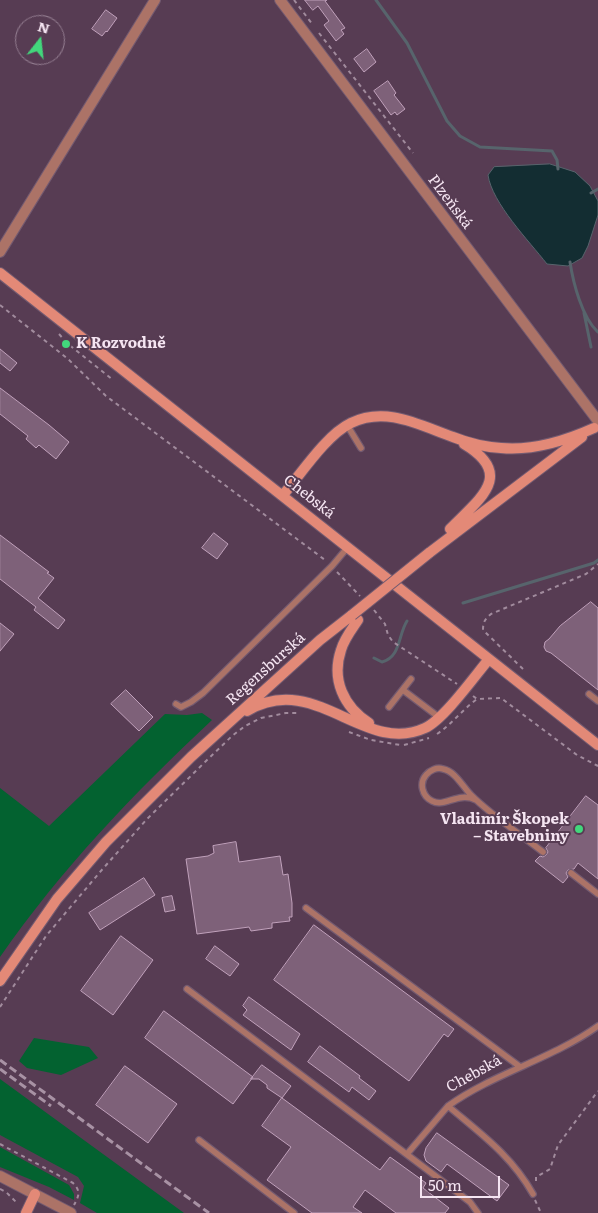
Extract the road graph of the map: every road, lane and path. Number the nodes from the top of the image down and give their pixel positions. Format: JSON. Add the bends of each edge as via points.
{"nodes":[{"id":1,"x":155,"y":0,"type":"edge"},
{"id":2,"x":280,"y":0,"type":"edge"},
{"id":3,"x":294,"y":0,"type":"edge"},
{"id":4,"x":413,"y":153,"type":"dead end"},
{"id":5,"x":0,"y":252,"type":"edge"},
{"id":6,"x":0,"y":273,"type":"edge"},
{"id":7,"x":0,"y":305,"type":"edge"},
{"id":8,"x":346,"y":425,"type":"junction"},
{"id":9,"x":596,"y":425,"type":"edge"},
{"id":10,"x":455,"y":438,"type":"junction"},
{"id":11,"x":574,"y":439,"type":"junction"},
{"id":12,"x":361,"y":448,"type":"dead end"},
{"id":13,"x":283,"y":495,"type":"junction"},
{"id":14,"x":443,"y":539,"type":"junction"},
{"id":15,"x":348,"y":547,"type":"junction"},
{"id":16,"x":598,"y":564,"type":"edge"},
{"id":17,"x":332,"y":566,"type":"junction"},
{"id":18,"x":369,"y":601,"type":"junction"},
{"id":19,"x":355,"y":617,"type":"junction"},
{"id":20,"x":489,"y":659,"type":"junction"},
{"id":21,"x":523,"y":670,"type":"dead end"},
{"id":22,"x":411,"y":680,"type":"dead end"},
{"id":23,"x":464,"y":688,"type":"junction"},
{"id":24,"x":402,"y":690,"type":"junction"},
{"id":25,"x":589,"y":694,"type":"dead end"},
{"id":26,"x":477,"y":699,"type":"junction"},
{"id":27,"x":598,"y":701,"type":"edge"},
{"id":28,"x":176,"y":704,"type":"dead end"},
{"id":29,"x":389,"y":707,"type":"dead end"},
{"id":30,"x":305,"y":714,"type":"dead end"},
{"id":31,"x":440,"y":718,"type":"junction"},
{"id":32,"x":343,"y":729,"type":"dead end"},
{"id":33,"x":220,"y":730,"type":"junction"},
{"id":34,"x":393,"y":734,"type":"junction"},
{"id":35,"x":598,"y":745,"type":"edge"},
{"id":36,"x":598,"y":766,"type":"edge"},
{"id":37,"x":476,"y":800,"type":"junction"},
{"id":38,"x":543,"y":852,"type":"dead end"},
{"id":39,"x":571,"y":873,"type":"dead end"},
{"id":40,"x":598,"y":894,"type":"edge"},
{"id":41,"x":306,"y":908,"type":"dead end"},
{"id":42,"x":0,"y":981,"type":"edge"},
{"id":43,"x":187,"y":989,"type":"dead end"},
{"id":44,"x":0,"y":1007,"type":"edge"},
{"id":45,"x":598,"y":1026,"type":"edge"},
{"id":46,"x":520,"y":1066,"type":"junction"},
{"id":47,"x":598,"y":1091,"type":"edge"},
{"id":48,"x":448,"y":1106,"type":"junction"},
{"id":49,"x":199,"y":1140,"type":"dead end"},
{"id":50,"x":0,"y":1144,"type":"edge"},
{"id":51,"x":407,"y":1154,"type":"junction"},
{"id":52,"x":0,"y":1176,"type":"edge"},
{"id":53,"x":0,"y":1189,"type":"edge"},
{"id":54,"x":35,"y":1194,"type":"junction"},
{"id":55,"x":533,"y":1194,"type":"junction"},
{"id":56,"x":26,"y":1212,"type":"edge"},
{"id":57,"x":71,"y":1213,"type":"edge"},
{"id":58,"x":294,"y":1213,"type":"edge"},
{"id":59,"x":478,"y":1213,"type":"edge"},
{"id":60,"x":541,"y":1213,"type":"edge"}],
"edges":[{"from":1,"to":5,"type":"street"},
{"from":2,"to":9,"type":"street","name":"Plzeňská"},
{"from":3,"to":4,"type":"path"},
{"from":6,"to":13,"type":"main road","name":"Chebská"},
{"from":7,"to":17,"type":"path","via":[[68,359],[106,396]]},
{"from":8,"to":10,"type":"main road","via":[[367,417],[393,416]]},
{"from":8,"to":12,"type":"lane"},
{"from":8,"to":13,"type":"main road","via":[[327,442]]},
{"from":9,"to":11,"type":"main road"},
{"from":10,"to":11,"type":"main road","via":[[490,447],[516,449]]},
{"from":10,"to":14,"type":"main road","via":[[485,459],[491,477],[483,495]]},
{"from":11,"to":14,"type":"main road"},
{"from":13,"to":15,"type":"main road","name":"Chebská"},
{"from":14,"to":18,"type":"main road","bridge":true},
{"from":15,"to":17,"type":"lane"},
{"from":15,"to":20,"type":"main road","name":"Chebská"},
{"from":16,"to":21,"type":"path","via":[[586,574],[491,614],[486,619],[483,630]]},
{"from":17,"to":18,"type":"path"},
{"from":17,"to":28,"type":"lane","via":[[203,692],[181,707]]},
{"from":18,"to":19,"type":"main road","bridge":true},
{"from":18,"to":23,"type":"path","via":[[393,642]]},
{"from":19,"to":33,"type":"main road","name":"Regensburská","via":[[320,640]]},
{"from":19,"to":34,"type":"main road","via":[[341,648],[337,678],[340,689],[349,705],[363,719]]},
{"from":20,"to":23,"type":"main road"},
{"from":20,"to":35,"type":"main road","name":"Chebská"},
{"from":22,"to":24,"type":"lane"},
{"from":23,"to":26,"type":"path"},
{"from":23,"to":31,"type":"main road"},
{"from":24,"to":29,"type":"lane"},
{"from":24,"to":31,"type":"lane"},
{"from":25,"to":27,"type":"lane"},
{"from":26,"to":32,"type":"path","via":[[439,733],[419,742],[383,743]]},
{"from":26,"to":36,"type":"path","via":[[501,698],[577,755]]},
{"from":30,"to":44,"type":"path","via":[[286,713],[260,718],[225,742],[147,819],[100,872],[46,936]]},
{"from":31,"to":34,"type":"main road","via":[[425,728]]},
{"from":33,"to":34,"type":"main road","via":[[254,706],[294,700],[322,706],[368,728]]},
{"from":33,"to":42,"type":"main road","name":"Regensburská","via":[[106,842],[57,899]]},
{"from":37,"to":37,"type":"lane","via":[[449,771],[437,768],[424,777],[422,787],[431,800],[442,802],[464,796]]},
{"from":37,"to":38,"type":"lane"},
{"from":39,"to":40,"type":"lane"},
{"from":41,"to":46,"type":"lane"},
{"from":43,"to":51,"type":"lane"},
{"from":45,"to":46,"type":"lane","name":"Chebská"},
{"from":46,"to":48,"type":"lane","name":"Chebská","via":[[464,1094]]},
{"from":47,"to":55,"type":"path","via":[[558,1145],[550,1169],[536,1177]]},
{"from":48,"to":51,"type":"lane"},
{"from":48,"to":55,"type":"lane","name":"Chebská","via":[[502,1151]]},
{"from":49,"to":58,"type":"lane"},
{"from":50,"to":57,"type":"path","via":[[73,1183],[79,1196]]},
{"from":51,"to":59,"type":"lane","via":[[470,1202]]},
{"from":52,"to":54,"type":"street"},
{"from":53,"to":56,"type":"path"},
{"from":54,"to":56,"type":"main road"},
{"from":54,"to":57,"type":"street"},
{"from":55,"to":60,"type":"path"}]}
